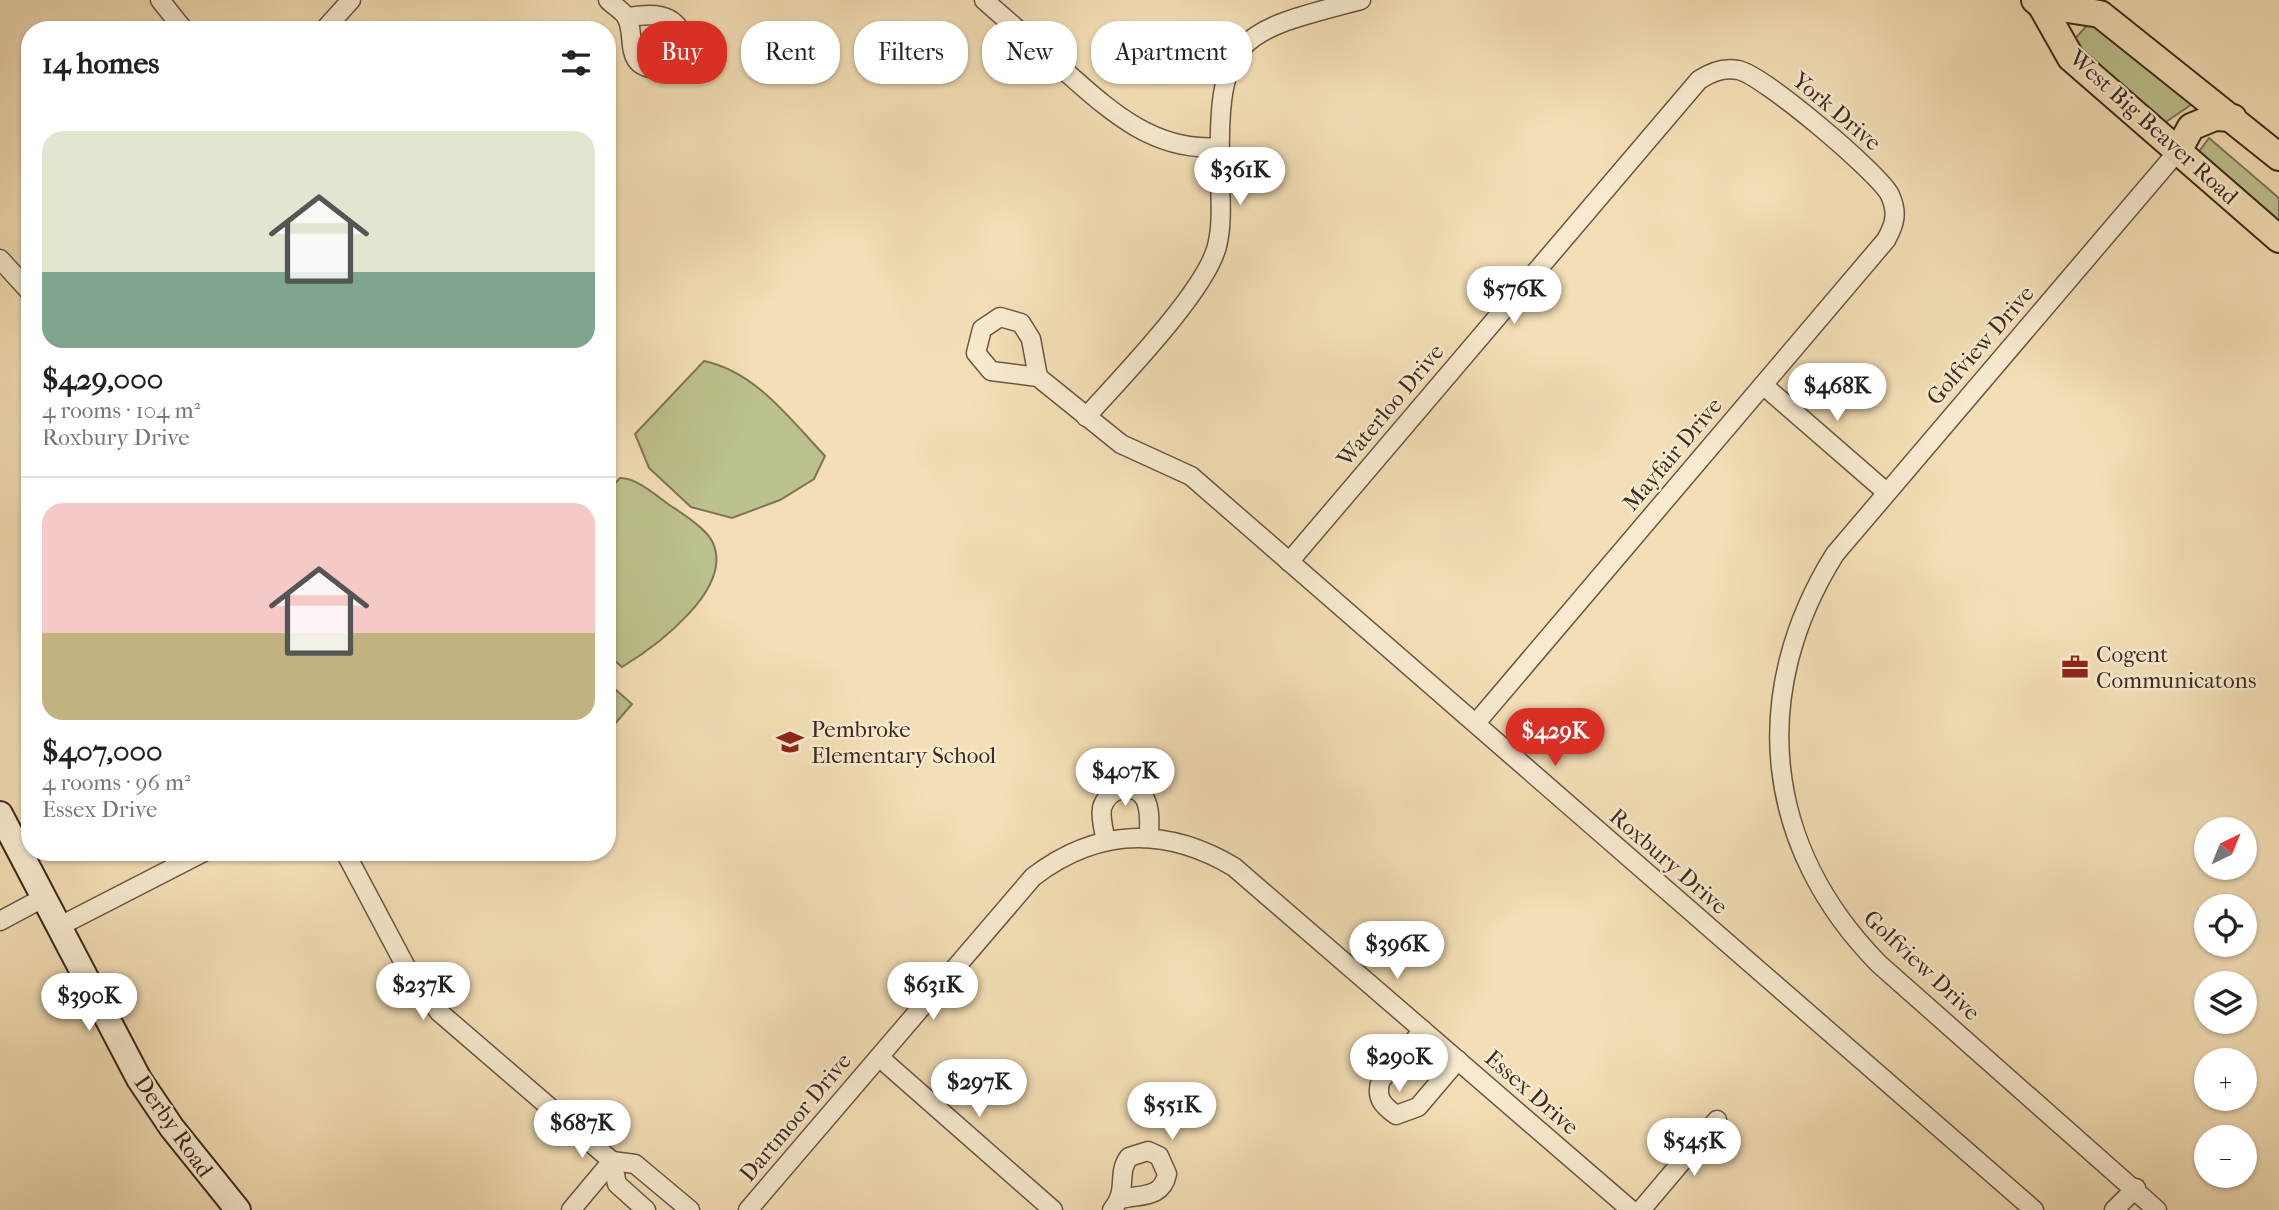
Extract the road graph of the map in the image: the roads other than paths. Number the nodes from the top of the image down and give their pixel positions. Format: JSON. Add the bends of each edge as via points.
{"nodes":[{"id":1,"x":160,"y":0,"type":"edge"},
{"id":2,"x":351,"y":0,"type":"edge"},
{"id":3,"x":607,"y":0,"type":"edge"},
{"id":4,"x":984,"y":0,"type":"edge"},
{"id":5,"x":1361,"y":0,"type":"edge"},
{"id":6,"x":2038,"y":3,"type":"edge"},
{"id":7,"x":626,"y":17,"type":"dead end"},
{"id":8,"x":177,"y":21,"type":"edge"},
{"id":9,"x":332,"y":21,"type":"edge"},
{"id":10,"x":1728,"y":68,"type":"joint"},
{"id":11,"x":2233,"y":118,"type":"junction"},
{"id":12,"x":1219,"y":147,"type":"junction"},
{"id":13,"x":2178,"y":151,"type":"junction"},
{"id":14,"x":2279,"y":157,"type":"edge"},
{"id":15,"x":1895,"y":213,"type":"joint"},
{"id":16,"x":2279,"y":239,"type":"edge"},
{"id":17,"x":0,"y":259,"type":"edge"},
{"id":18,"x":21,"y":282,"type":"edge"},
{"id":19,"x":1038,"y":377,"type":"dead end"},
{"id":20,"x":1763,"y":385,"type":"junction"},
{"id":21,"x":1086,"y":417,"type":"junction"},
{"id":22,"x":1885,"y":491,"type":"junction"},
{"id":23,"x":1289,"y":562,"type":"junction"},
{"id":24,"x":1476,"y":723,"type":"junction"},
{"id":25,"x":0,"y":814,"type":"edge"},
{"id":26,"x":1125,"y":837,"type":"joint"},
{"id":27,"x":1149,"y":837,"type":"junction"},
{"id":28,"x":1106,"y":841,"type":"junction"},
{"id":29,"x":21,"y":855,"type":"edge"},
{"id":30,"x":24,"y":861,"type":"edge"},
{"id":31,"x":186,"y":861,"type":"edge"},
{"id":32,"x":350,"y":861,"type":"edge"},
{"id":33,"x":43,"y":898,"type":"junction"},
{"id":34,"x":0,"y":921,"type":"edge"},
{"id":35,"x":58,"y":927,"type":"junction"},
{"id":36,"x":1423,"y":1030,"type":"junction"},
{"id":37,"x":878,"y":1057,"type":"junction"},
{"id":38,"x":1458,"y":1060,"type":"junction"},
{"id":39,"x":1717,"y":1121,"type":"dead end"},
{"id":40,"x":612,"y":1161,"type":"junction"},
{"id":41,"x":2136,"y":1188,"type":"junction"},
{"id":42,"x":239,"y":1210,"type":"edge"},
{"id":43,"x":571,"y":1210,"type":"edge"},
{"id":44,"x":646,"y":1210,"type":"edge"},
{"id":45,"x":690,"y":1210,"type":"edge"},
{"id":46,"x":748,"y":1210,"type":"edge"},
{"id":47,"x":1053,"y":1210,"type":"edge"},
{"id":48,"x":1631,"y":1210,"type":"edge"},
{"id":49,"x":1641,"y":1210,"type":"edge"},
{"id":50,"x":2034,"y":1210,"type":"edge"},
{"id":51,"x":2115,"y":1210,"type":"edge"},
{"id":52,"x":2157,"y":1210,"type":"edge"}],
"edges":[{"from":1,"to":8,"type":"street"},
{"from":2,"to":9,"type":"street"},
{"from":3,"to":7,"type":"street"},
{"from":4,"to":12,"type":"street","via":[[1124,120],[1160,139],[1199,148]]},
{"from":5,"to":12,"type":"street","via":[[1292,18],[1246,43],[1230,64],[1221,89]]},
{"from":6,"to":11,"type":"main road","name":"West Big Beaver Road","via":[[2100,14]]},
{"from":6,"to":13,"type":"main road","name":"West Big Beaver Road","via":[[2071,58]]},
{"from":10,"to":15,"type":"street","name":"York Drive","via":[[1761,80],[1874,174],[1890,195]]},
{"from":10,"to":23,"type":"street","name":"Waterloo Drive","via":[[1699,80]]},
{"from":11,"to":13,"type":"main road","via":[[2215,117],[2191,127]]},
{"from":11,"to":14,"type":"main road","name":"West Big Beaver Road"},
{"from":12,"to":21,"type":"street","via":[[1221,221],[1208,269]]},
{"from":13,"to":16,"type":"main road","name":"West Big Beaver Road"},
{"from":13,"to":22,"type":"street","name":"Golfview Drive"},
{"from":15,"to":20,"type":"street","name":"Mayfair Drive","via":[[1886,240]]},
{"from":17,"to":18,"type":"street"},
{"from":19,"to":21,"type":"street","name":"Roxbury Drive"},
{"from":20,"to":22,"type":"street"},
{"from":20,"to":24,"type":"street","name":"Mayfair Drive"},
{"from":21,"to":23,"type":"street","name":"Roxbury Drive","via":[[1130,449],[1191,476]]},
{"from":22,"to":41,"type":"street","name":"Golfview Drive","via":[[1816,584],[1787,661],[1780,754],[1795,832],[1817,884],[1860,944]]},
{"from":23,"to":24,"type":"street","name":"Roxbury Drive"},
{"from":24,"to":50,"type":"street","name":"Roxbury Drive"},
{"from":25,"to":29,"type":"street","name":"Derby Road"},
{"from":26,"to":27,"type":"street","name":"Essex Drive"},
{"from":26,"to":28,"type":"street","name":"Dartmoor Drive"},
{"from":27,"to":28,"type":"street","via":[[1144,798],[1135,790],[1121,789],[1103,804]]},
{"from":27,"to":36,"type":"street","name":"Essex Drive","via":[[1209,853],[1234,867]]},
{"from":28,"to":37,"type":"street","name":"Dartmoor Drive","via":[[1074,852],[1033,877]]},
{"from":30,"to":33,"type":"street","name":"Derby Road"},
{"from":31,"to":35,"type":"street"},
{"from":32,"to":40,"type":"street","via":[[432,1004]]},
{"from":33,"to":34,"type":"street"},
{"from":33,"to":35,"type":"street","name":"Derby Road"},
{"from":35,"to":42,"type":"street","name":"Derby Road","via":[[139,1079],[179,1138]]},
{"from":36,"to":38,"type":"street","name":"Essex Drive"},
{"from":36,"to":38,"type":"street","via":[[1381,1080],[1380,1101],[1387,1109],[1396,1115],[1413,1112]]},
{"from":37,"to":46,"type":"street","name":"Dartmoor Drive"},
{"from":37,"to":47,"type":"street"},
{"from":38,"to":48,"type":"street","name":"Essex Drive"},
{"from":39,"to":49,"type":"street"},
{"from":40,"to":43,"type":"street"},
{"from":40,"to":44,"type":"street","via":[[617,1184]]},
{"from":40,"to":45,"type":"street","via":[[635,1164]]},
{"from":41,"to":51,"type":"street"},
{"from":41,"to":52,"type":"street","name":"Golfview Drive"}]}
